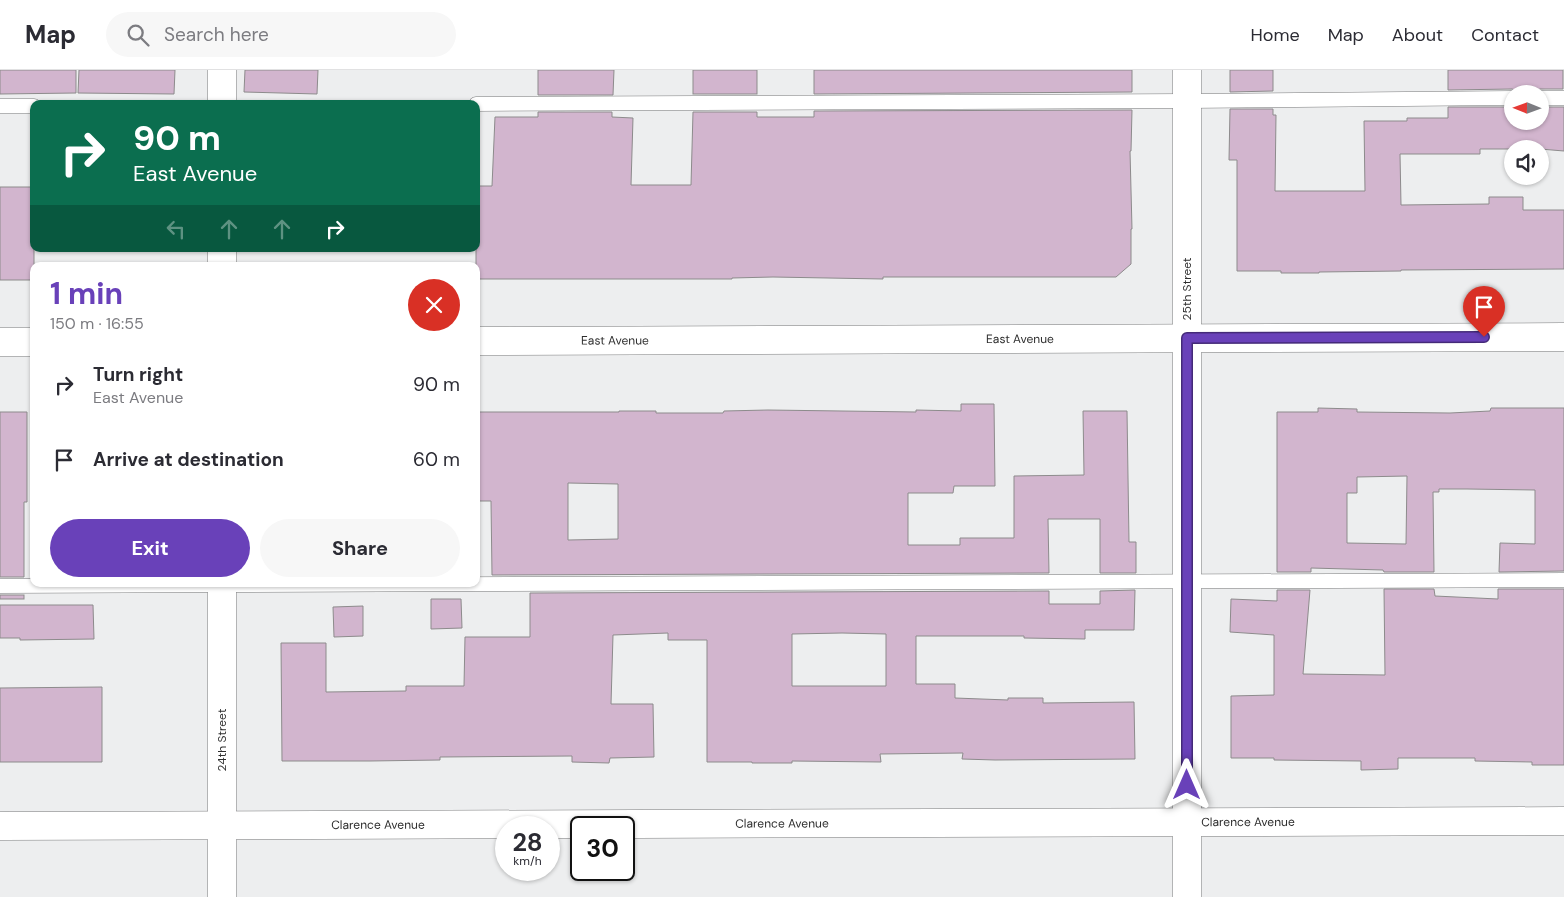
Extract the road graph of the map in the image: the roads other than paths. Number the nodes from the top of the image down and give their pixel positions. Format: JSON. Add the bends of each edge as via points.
{"nodes":[{"id":1,"x":222,"y":70,"type":"edge"},
{"id":2,"x":1187,"y":70,"type":"edge"},
{"id":3,"x":1504,"y":98,"type":"edge"},
{"id":4,"x":1549,"y":98,"type":"edge"},
{"id":5,"x":1564,"y":98,"type":"edge"},
{"id":6,"x":222,"y":100,"type":"edge"},
{"id":7,"x":1187,"y":101,"type":"junction"},
{"id":8,"x":480,"y":104,"type":"edge"},
{"id":9,"x":0,"y":106,"type":"edge"},
{"id":10,"x":30,"y":106,"type":"edge"},
{"id":11,"x":1564,"y":336,"type":"edge"},
{"id":12,"x":1187,"y":338,"type":"junction"},
{"id":13,"x":480,"y":340,"type":"edge"},
{"id":14,"x":0,"y":342,"type":"edge"},
{"id":15,"x":30,"y":342,"type":"edge"},
{"id":16,"x":1564,"y":580,"type":"edge"},
{"id":17,"x":1187,"y":582,"type":"junction"},
{"id":18,"x":480,"y":584,"type":"edge"},
{"id":19,"x":0,"y":586,"type":"edge"},
{"id":20,"x":30,"y":586,"type":"edge"},
{"id":21,"x":222,"y":587,"type":"edge"},
{"id":22,"x":1564,"y":821,"type":"edge"},
{"id":23,"x":1187,"y":822,"type":"junction"},
{"id":24,"x":222,"y":825,"type":"junction"},
{"id":25,"x":0,"y":826,"type":"edge"},
{"id":26,"x":222,"y":897,"type":"edge"},
{"id":27,"x":1187,"y":897,"type":"edge"}],
"edges":[{"from":1,"to":6,"type":"street"},
{"from":2,"to":7,"type":"street","name":"25th Street"},
{"from":3,"to":7,"type":"lane"},
{"from":4,"to":5,"type":"lane"},
{"from":7,"to":8,"type":"lane"},
{"from":7,"to":12,"type":"street","name":"25th Street"},
{"from":9,"to":10,"type":"lane"},
{"from":11,"to":12,"type":"street","name":"East Avenue"},
{"from":12,"to":13,"type":"street","name":"East Avenue"},
{"from":12,"to":17,"type":"street","name":"25th Street"},
{"from":14,"to":15,"type":"street"},
{"from":16,"to":17,"type":"lane"},
{"from":17,"to":18,"type":"lane"},
{"from":17,"to":23,"type":"street","name":"25th Street"},
{"from":19,"to":20,"type":"lane"},
{"from":21,"to":24,"type":"street","name":"24th Street"},
{"from":22,"to":23,"type":"street","name":"Clarence Avenue"},
{"from":23,"to":24,"type":"street","name":"Clarence Avenue"},
{"from":23,"to":27,"type":"street","name":"25th Street"},
{"from":24,"to":25,"type":"street","name":"Clarence Avenue"},
{"from":24,"to":26,"type":"street","name":"24th Street"}]}
